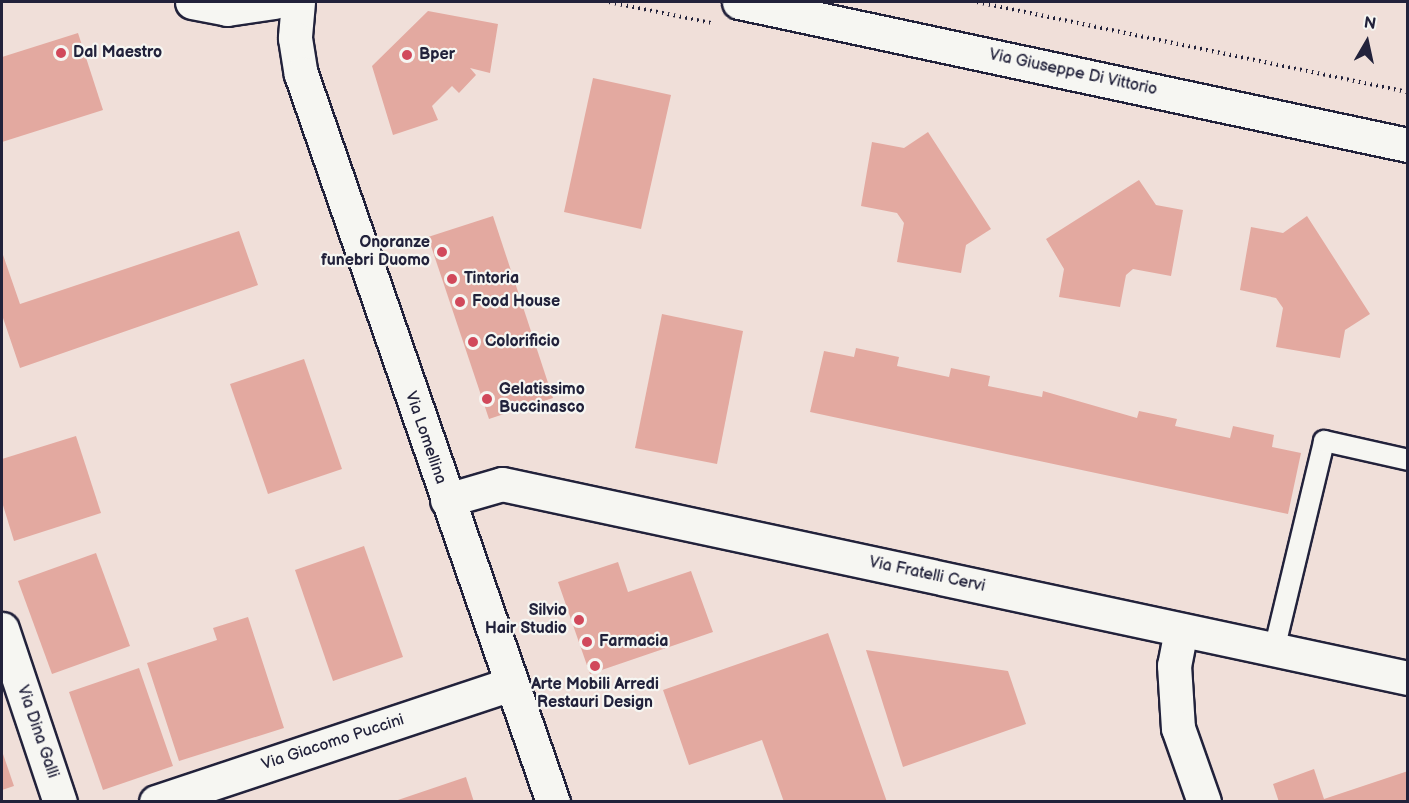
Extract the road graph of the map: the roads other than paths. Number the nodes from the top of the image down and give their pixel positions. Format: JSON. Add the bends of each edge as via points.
{"nodes":[{"id":1,"x":192,"y":2,"type":"edge"},
{"id":2,"x":298,"y":2,"type":"edge"},
{"id":3,"x":739,"y":2,"type":"edge"},
{"id":4,"x":263,"y":5,"type":"edge"},
{"id":5,"x":301,"y":74,"type":"junction"},
{"id":6,"x":1407,"y":146,"type":"edge"},
{"id":7,"x":1407,"y":460,"type":"edge"},
{"id":8,"x":447,"y":500,"type":"junction"},
{"id":9,"x":2,"y":629,"type":"edge"},
{"id":10,"x":1181,"y":630,"type":"junction"},
{"id":11,"x":1274,"y":650,"type":"junction"},
{"id":12,"x":1407,"y":678,"type":"edge"},
{"id":13,"x":511,"y":684,"type":"junction"},
{"id":14,"x":60,"y":801,"type":"edge"},
{"id":15,"x":156,"y":801,"type":"edge"},
{"id":16,"x":553,"y":801,"type":"edge"},
{"id":17,"x":1204,"y":801,"type":"edge"}],
"edges":[{"from":1,"to":4,"type":"street"},
{"from":2,"to":5,"type":"street","name":"Via Lomellina","via":[[295,38]]},
{"from":3,"to":6,"type":"street","name":"Via Giuseppe Di Vittorio"},
{"from":4,"to":5,"type":"street","name":"Via Lomellina"},
{"from":5,"to":8,"type":"street","name":"Via Lomellina"},
{"from":7,"to":11,"type":"lane","via":[[1324,441]]},
{"from":8,"to":10,"type":"street","name":"Via Fratelli Cervi","via":[[502,484]]},
{"from":8,"to":13,"type":"street","name":"Via Lomellina"},
{"from":9,"to":14,"type":"street","name":"Via Dina Galli"},
{"from":10,"to":11,"type":"street","name":"Via Fratelli Cervi"},
{"from":10,"to":17,"type":"street","via":[[1174,665],[1178,728]]},
{"from":11,"to":12,"type":"street","name":"Via Fratelli Cervi"},
{"from":13,"to":15,"type":"street","name":"Via Giacomo Puccini"},
{"from":13,"to":16,"type":"street","name":"Via Lomellina"}]}
